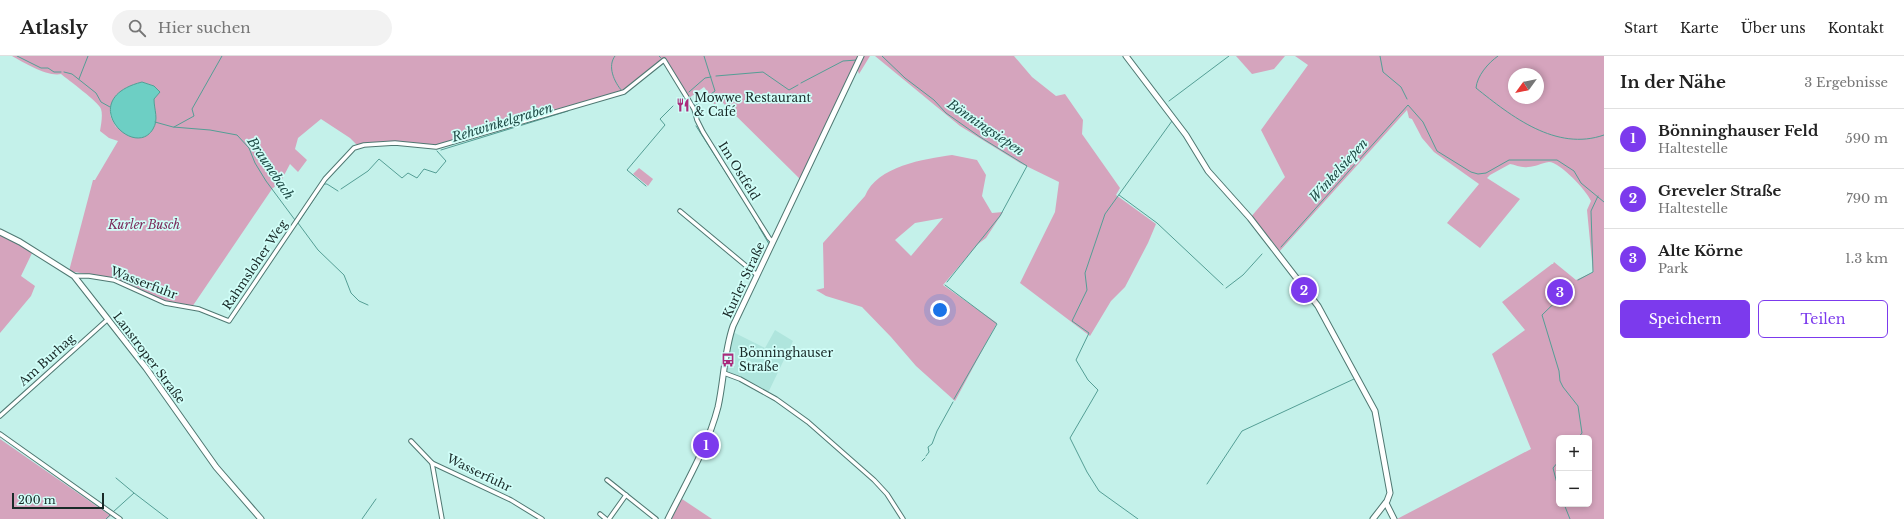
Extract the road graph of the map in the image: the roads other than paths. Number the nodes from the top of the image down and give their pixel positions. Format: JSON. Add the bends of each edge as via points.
{"nodes":[{"id":1,"x":861,"y":56,"type":"edge"},
{"id":2,"x":1126,"y":56,"type":"edge"},
{"id":3,"x":694,"y":109,"type":"joint"},
{"id":4,"x":680,"y":211,"type":"dead end"},
{"id":5,"x":0,"y":232,"type":"edge"},
{"id":6,"x":773,"y":242,"type":"junction"},
{"id":7,"x":757,"y":275,"type":"junction"},
{"id":8,"x":74,"y":276,"type":"junction"},
{"id":9,"x":107,"y":320,"type":"junction"},
{"id":10,"x":229,"y":321,"type":"joint"},
{"id":11,"x":724,"y":373,"type":"junction"},
{"id":12,"x":0,"y":416,"type":"edge"},
{"id":13,"x":0,"y":434,"type":"edge"},
{"id":14,"x":411,"y":441,"type":"dead end"},
{"id":15,"x":432,"y":462,"type":"junction"},
{"id":16,"x":607,"y":480,"type":"dead end"},
{"id":17,"x":626,"y":495,"type":"junction"},
{"id":18,"x":1386,"y":503,"type":"junction"},
{"id":19,"x":600,"y":514,"type":"dead end"},
{"id":20,"x":120,"y":519,"type":"edge"},
{"id":21,"x":261,"y":519,"type":"edge"},
{"id":22,"x":442,"y":519,"type":"edge"},
{"id":23,"x":542,"y":519,"type":"edge"},
{"id":24,"x":607,"y":519,"type":"edge"},
{"id":25,"x":656,"y":519,"type":"edge"},
{"id":26,"x":668,"y":519,"type":"edge"},
{"id":27,"x":903,"y":519,"type":"edge"},
{"id":28,"x":1373,"y":519,"type":"edge"},
{"id":29,"x":1394,"y":519,"type":"edge"}],
"edges":[{"from":1,"to":6,"type":"street","name":"Kurler Straße"},
{"from":2,"to":18,"type":"street","via":[[1186,135],[1208,171],[1250,218],[1318,306],[1376,411],[1389,484]]},
{"from":3,"to":6,"type":"street","name":"Im Ostfeld","via":[[702,132]]},
{"from":3,"to":10,"type":"street","name":"Rahmsloher Weg","via":[[664,60],[624,92],[435,147],[396,143],[358,146],[332,169]]},
{"from":4,"to":7,"type":"street"},
{"from":5,"to":8,"type":"street","name":"Lanstroper Straße"},
{"from":6,"to":7,"type":"street","name":"Kurler Straße"},
{"from":7,"to":11,"type":"street","name":"Kurler Straße","via":[[730,333]]},
{"from":8,"to":9,"type":"street","name":"Lanstroper Straße"},
{"from":8,"to":10,"type":"street","name":"Wasserfuhr","via":[[114,280],[165,303],[199,309]]},
{"from":9,"to":12,"type":"street","name":"Am Burhag"},
{"from":9,"to":21,"type":"street","name":"Lanstroper Straße","via":[[146,368],[216,467]]},
{"from":11,"to":26,"type":"street","name":"Kurler Straße","via":[[711,430]]},
{"from":11,"to":27,"type":"street","via":[[776,399],[808,422],[874,480],[887,494]]},
{"from":13,"to":20,"type":"street"},
{"from":14,"to":15,"type":"street","name":"Wasserfuhr"},
{"from":15,"to":22,"type":"street"},
{"from":15,"to":23,"type":"street","name":"Wasserfuhr","via":[[511,500]]},
{"from":16,"to":17,"type":"street"},
{"from":17,"to":24,"type":"street"},
{"from":17,"to":25,"type":"street"},
{"from":18,"to":28,"type":"street"},
{"from":18,"to":29,"type":"street"},
{"from":19,"to":24,"type":"street"}]}
